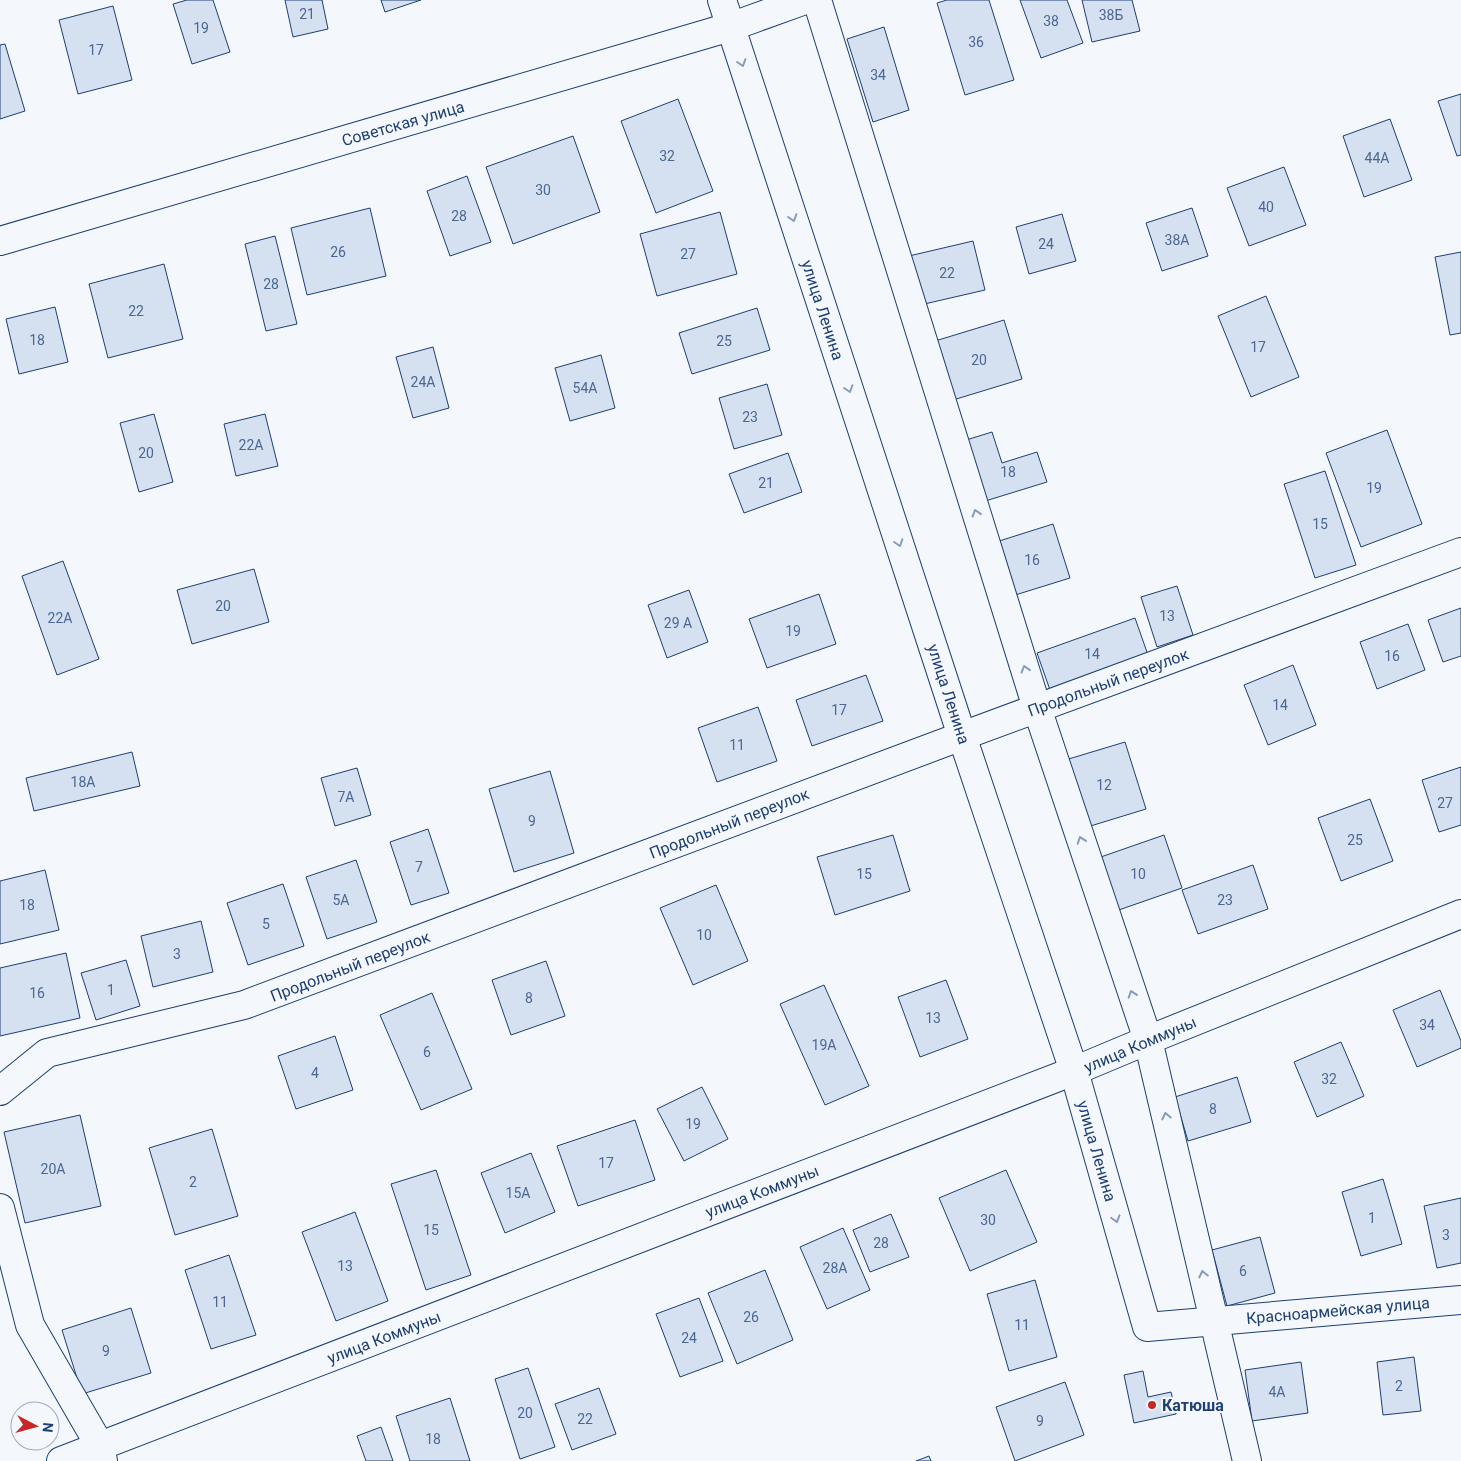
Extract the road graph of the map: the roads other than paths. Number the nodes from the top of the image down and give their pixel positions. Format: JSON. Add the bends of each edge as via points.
{"nodes":[{"id":1,"x":722,"y":0,"type":"edge"},
{"id":2,"x":805,"y":0,"type":"edge"},
{"id":3,"x":817,"y":0,"type":"edge"},
{"id":4,"x":730,"y":27,"type":"junction"},
{"id":5,"x":0,"y":240,"type":"edge"},
{"id":6,"x":1461,"y":552,"type":"edge"},
{"id":7,"x":1037,"y":708,"type":"junction"},
{"id":8,"x":962,"y":736,"type":"junction"},
{"id":9,"x":1461,"y":914,"type":"edge"},
{"id":10,"x":1148,"y":1040,"type":"junction"},
{"id":11,"x":1074,"y":1071,"type":"junction"},
{"id":12,"x":0,"y":1091,"type":"edge"},
{"id":13,"x":0,"y":1208,"type":"edge"},
{"id":14,"x":1461,"y":1300,"type":"edge"},
{"id":15,"x":1214,"y":1321,"type":"junction"},
{"id":16,"x":101,"y":1454,"type":"edge"},
{"id":17,"x":61,"y":1461,"type":"edge"},
{"id":18,"x":1247,"y":1461,"type":"edge"}],
"edges":[{"from":1,"to":4,"type":"street","name":"улица Ленина"},
{"from":2,"to":4,"type":"street","name":"Советская улица"},
{"from":7,"to":3,"type":"street","one_way":true},
{"from":4,"to":5,"type":"street","name":"Советская улица"},
{"from":4,"to":8,"type":"street","name":"улица Ленина","one_way":true},
{"from":6,"to":7,"type":"street","name":"Продольный переулок"},
{"from":7,"to":8,"type":"street","name":"Продольный переулок"},
{"from":10,"to":7,"type":"street","one_way":true},
{"from":8,"to":11,"type":"street","name":"улица Ленина"},
{"from":8,"to":12,"type":"street","name":"Продольный переулок","via":[[244,1005],[47,1053]]},
{"from":9,"to":10,"type":"street","name":"улица Коммуны"},
{"from":10,"to":11,"type":"street","name":"улица Коммуны"},
{"from":15,"to":10,"type":"street","one_way":true},
{"from":11,"to":15,"type":"street","name":"улица Ленина","one_way":true,"via":[[1147,1327]]},
{"from":11,"to":16,"type":"street","name":"улица Коммуны"},
{"from":13,"to":16,"type":"street","via":[[30,1325]]},
{"from":14,"to":15,"type":"street","name":"Красноармейская улица"},
{"from":15,"to":18,"type":"street"},
{"from":16,"to":17,"type":"street","name":"улица Коммуны"}]}
